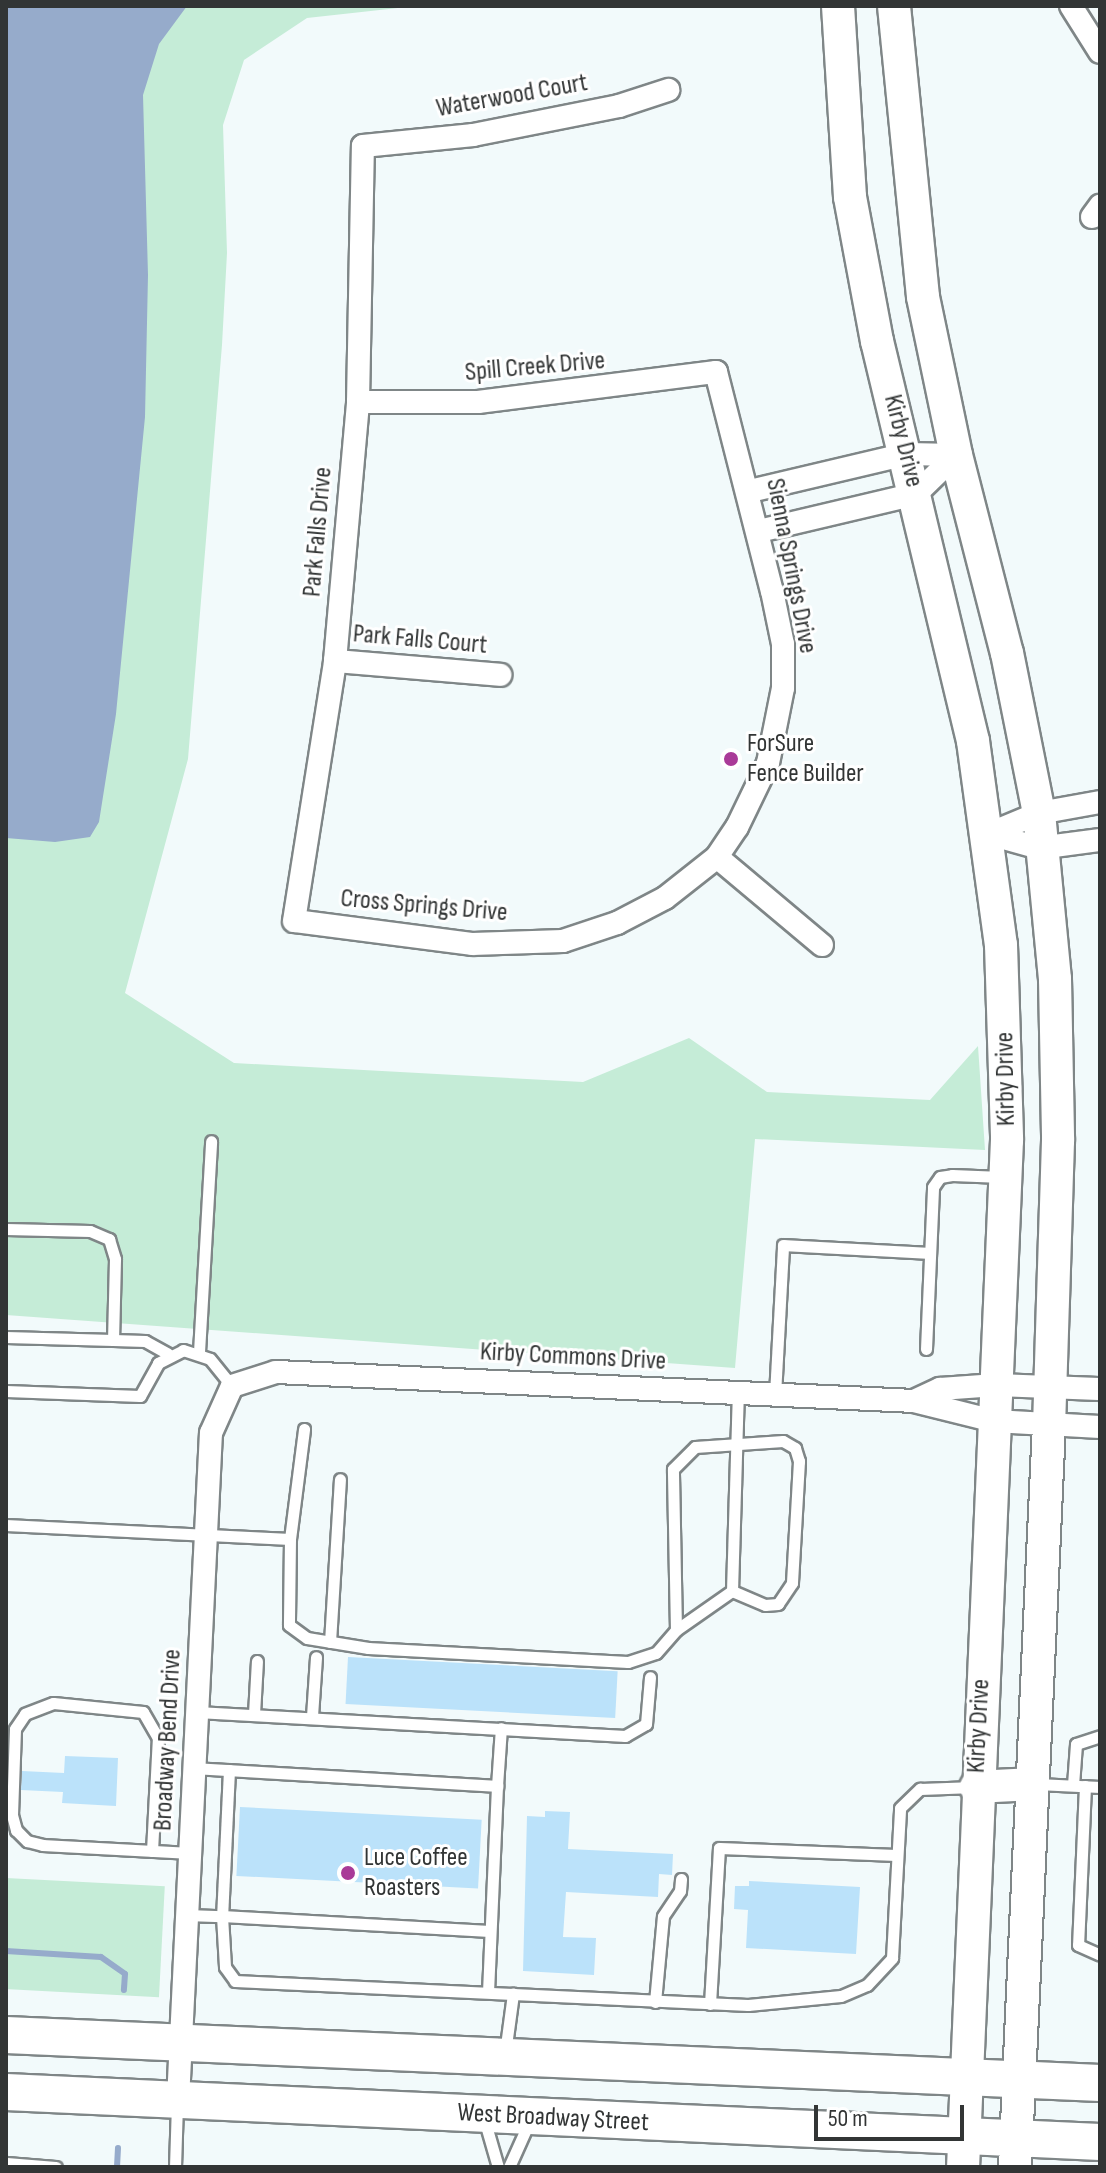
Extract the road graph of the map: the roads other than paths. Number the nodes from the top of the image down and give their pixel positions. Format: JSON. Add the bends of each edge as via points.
{"nodes":[{"id":1,"x":838,"y":6,"type":"edge"},
{"id":2,"x":894,"y":6,"type":"edge"},
{"id":3,"x":1071,"y":6,"type":"edge"},
{"id":4,"x":1100,"y":52,"type":"edge"},
{"id":5,"x":668,"y":90,"type":"dead end"},
{"id":6,"x":363,"y":146,"type":"joint"},
{"id":7,"x":716,"y":372,"type":"joint"},
{"id":8,"x":358,"y":402,"type":"junction"},
{"id":9,"x":907,"y":454,"type":"junction"},
{"id":10,"x":956,"y":455,"type":"junction"},
{"id":11,"x":750,"y":491,"type":"junction"},
{"id":12,"x":916,"y":494,"type":"junction"},
{"id":13,"x":759,"y":531,"type":"junction"},
{"id":14,"x":335,"y":661,"type":"junction"},
{"id":15,"x":500,"y":675,"type":"dead end"},
{"id":16,"x":1100,"y":802,"type":"edge"},
{"id":17,"x":1039,"y":813,"type":"junction"},
{"id":18,"x":989,"y":834,"type":"junction"},
{"id":19,"x":1100,"y":840,"type":"edge"},
{"id":20,"x":1039,"y":848,"type":"junction"},
{"id":21,"x":717,"y":857,"type":"junction"},
{"id":22,"x":294,"y":921,"type":"joint"},
{"id":23,"x":822,"y":945,"type":"dead end"},
{"id":24,"x":211,"y":1141,"type":"dead end"},
{"id":25,"x":1004,"y":1177,"type":"junction"},
{"id":26,"x":6,"y":1229,"type":"edge"},
{"id":27,"x":930,"y":1253,"type":"junction"},
{"id":28,"x":6,"y":1337,"type":"edge"},
{"id":29,"x":113,"y":1340,"type":"junction"},
{"id":30,"x":926,"y":1349,"type":"dead end"},
{"id":31,"x":199,"y":1352,"type":"junction"},
{"id":32,"x":168,"y":1354,"type":"junction"},
{"id":33,"x":996,"y":1385,"type":"junction"},
{"id":34,"x":232,"y":1386,"type":"junction"},
{"id":35,"x":1050,"y":1386,"type":"junction"},
{"id":36,"x":1100,"y":1389,"type":"edge"},
{"id":37,"x":6,"y":1391,"type":"edge"},
{"id":38,"x":738,"y":1393,"type":"junction"},
{"id":39,"x":775,"y":1395,"type":"junction"},
{"id":40,"x":914,"y":1401,"type":"junction"},
{"id":41,"x":994,"y":1421,"type":"junction"},
{"id":42,"x":1049,"y":1425,"type":"junction"},
{"id":43,"x":1100,"y":1427,"type":"edge"},
{"id":44,"x":304,"y":1429,"type":"dead end"},
{"id":45,"x":736,"y":1442,"type":"junction"},
{"id":46,"x":340,"y":1479,"type":"dead end"},
{"id":47,"x":6,"y":1525,"type":"edge"},
{"id":48,"x":206,"y":1535,"type":"junction"},
{"id":49,"x":290,"y":1539,"type":"junction"},
{"id":50,"x":732,"y":1591,"type":"junction"},
{"id":51,"x":676,"y":1630,"type":"junction"},
{"id":52,"x":330,"y":1642,"type":"junction"},
{"id":53,"x":316,"y":1657,"type":"dead end"},
{"id":54,"x":257,"y":1661,"type":"dead end"},
{"id":55,"x":650,"y":1677,"type":"dead end"},
{"id":56,"x":197,"y":1712,"type":"junction"},
{"id":57,"x":254,"y":1714,"type":"junction"},
{"id":58,"x":312,"y":1716,"type":"junction"},
{"id":59,"x":501,"y":1728,"type":"junction"},
{"id":60,"x":1100,"y":1736,"type":"edge"},
{"id":61,"x":194,"y":1768,"type":"junction"},
{"id":62,"x":229,"y":1770,"type":"junction"},
{"id":63,"x":1033,"y":1784,"type":"junction"},
{"id":64,"x":497,"y":1786,"type":"junction"},
{"id":65,"x":1079,"y":1786,"type":"junction"},
{"id":66,"x":976,"y":1787,"type":"junction"},
{"id":67,"x":1100,"y":1787,"type":"edge"},
{"id":68,"x":152,"y":1851,"type":"junction"},
{"id":69,"x":190,"y":1853,"type":"junction"},
{"id":70,"x":897,"y":1855,"type":"junction"},
{"id":71,"x":681,"y":1879,"type":"dead end"},
{"id":72,"x":186,"y":1915,"type":"junction"},
{"id":73,"x":222,"y":1916,"type":"junction"},
{"id":74,"x":490,"y":1931,"type":"junction"},
{"id":75,"x":1100,"y":1955,"type":"edge"},
{"id":76,"x":488,"y":1992,"type":"junction"},
{"id":77,"x":513,"y":1994,"type":"junction"},
{"id":78,"x":655,"y":2002,"type":"junction"},
{"id":79,"x":710,"y":2004,"type":"junction"},
{"id":80,"x":6,"y":2035,"type":"edge"},
{"id":81,"x":180,"y":2043,"type":"junction"},
{"id":82,"x":504,"y":2058,"type":"junction"},
{"id":83,"x":966,"y":2078,"type":"junction"},
{"id":84,"x":1018,"y":2080,"type":"junction"},
{"id":85,"x":1100,"y":2083,"type":"edge"},
{"id":86,"x":6,"y":2092,"type":"edge"},
{"id":87,"x":178,"y":2100,"type":"junction"},
{"id":88,"x":481,"y":2114,"type":"junction"},
{"id":89,"x":532,"y":2117,"type":"junction"},
{"id":90,"x":1100,"y":2142,"type":"edge"},
{"id":91,"x":964,"y":2152,"type":"edge"},
{"id":92,"x":1016,"y":2153,"type":"edge"},
{"id":93,"x":6,"y":2163,"type":"edge"},
{"id":94,"x":56,"y":2167,"type":"edge"},
{"id":95,"x":175,"y":2167,"type":"edge"},
{"id":96,"x":498,"y":2167,"type":"edge"},
{"id":97,"x":509,"y":2167,"type":"edge"}],
"edges":[{"from":1,"to":9,"type":"main road","name":"Kirby Drive","via":[[850,197],[877,341]]},
{"from":2,"to":10,"type":"main road","name":"Kirby Drive","via":[[923,297]]},
{"from":3,"to":4,"type":"street"},
{"from":5,"to":6,"type":"street","name":"Waterwood Court","via":[[619,106],[473,135]]},
{"from":6,"to":8,"type":"street","name":"Park Falls Drive"},
{"from":7,"to":8,"type":"street","name":"Spill Creek Drive","via":[[478,402]]},
{"from":7,"to":11,"type":"street","name":"Sienna Springs Drive"},
{"from":8,"to":14,"type":"street","name":"Park Falls Drive"},
{"from":9,"to":10,"type":"street"},
{"from":9,"to":11,"type":"street"},
{"from":9,"to":12,"type":"main road","name":"Kirby Drive"},
{"from":10,"to":12,"type":"street"},
{"from":10,"to":17,"type":"main road","name":"Kirby Drive","via":[[1007,653]]},
{"from":11,"to":13,"type":"street","name":"Sienna Springs Drive"},
{"from":12,"to":13,"type":"street"},
{"from":12,"to":18,"type":"main road","name":"Kirby Drive"},
{"from":13,"to":21,"type":"street","name":"Sienna Springs Drive","via":[[783,644],[783,688],[768,763]]},
{"from":14,"to":15,"type":"street","name":"Park Falls Court"},
{"from":14,"to":22,"type":"street","name":"Park Falls Drive"},
{"from":16,"to":17,"type":"street"},
{"from":17,"to":18,"type":"street"},
{"from":17,"to":20,"type":"main road","name":"Kirby Drive"},
{"from":18,"to":20,"type":"street"},
{"from":18,"to":25,"type":"main road","name":"Kirby Drive","via":[[1008,1094]]},
{"from":19,"to":20,"type":"street"},
{"from":20,"to":35,"type":"main road","name":"Kirby Drive","via":[[1055,979],[1058,1141]]},
{"from":21,"to":22,"type":"street","name":"Cross Springs Drive","via":[[665,898],[617,923],[563,941],[472,944]]},
{"from":21,"to":23,"type":"street"},
{"from":24,"to":31,"type":"lane"},
{"from":25,"to":27,"type":"lane","via":[[940,1177],[933,1187]]},
{"from":25,"to":33,"type":"main road","name":"Kirby Drive"},
{"from":26,"to":29,"type":"lane","via":[[90,1231],[109,1239],[115,1259]]},
{"from":27,"to":30,"type":"lane"},
{"from":27,"to":39,"type":"lane","via":[[783,1245]]},
{"from":28,"to":29,"type":"lane"},
{"from":29,"to":32,"type":"lane","via":[[145,1341]]},
{"from":31,"to":32,"type":"lane"},
{"from":31,"to":34,"type":"lane"},
{"from":32,"to":37,"type":"lane","via":[[140,1396]]},
{"from":33,"to":35,"type":"street","name":"Kirby Commons Drive"},
{"from":33,"to":40,"type":"street","name":"Kirby Commons Drive","via":[[940,1389]]},
{"from":33,"to":41,"type":"main road","name":"Kirby Drive"},
{"from":34,"to":38,"type":"street","name":"Kirby Commons Drive","via":[[276,1372]]},
{"from":34,"to":48,"type":"street","name":"Broadway Bend Drive","via":[[211,1433]]},
{"from":35,"to":36,"type":"street","name":"Kirby Commons Drive"},
{"from":35,"to":42,"type":"main road","name":"Kirby Drive"},
{"from":38,"to":39,"type":"street","name":"Kirby Commons Drive"},
{"from":38,"to":45,"type":"lane"},
{"from":39,"to":40,"type":"street","name":"Kirby Commons Drive"},
{"from":40,"to":41,"type":"street","name":"Kirby Commons Drive"},
{"from":41,"to":42,"type":"street","name":"Kirby Commons Drive"},
{"from":41,"to":66,"type":"main road","name":"Kirby Drive"},
{"from":42,"to":43,"type":"street","name":"Kirby Commons Drive"},
{"from":42,"to":63,"type":"main road","name":"Kirby Drive"},
{"from":44,"to":49,"type":"lane"},
{"from":45,"to":50,"type":"lane"},
{"from":45,"to":50,"type":"lane","via":[[783,1441],[795,1448],[799,1461],[792,1583],[783,1601],[765,1605]]},
{"from":45,"to":51,"type":"lane","via":[[695,1447],[673,1469]]},
{"from":46,"to":52,"type":"lane"},
{"from":47,"to":48,"type":"lane"},
{"from":48,"to":49,"type":"lane"},
{"from":48,"to":56,"type":"street","name":"Broadway Bend Drive"},
{"from":49,"to":52,"type":"lane","via":[[289,1625],[307,1638]]},
{"from":50,"to":51,"type":"lane"},
{"from":51,"to":52,"type":"lane","via":[[656,1653],[628,1662]]},
{"from":53,"to":58,"type":"lane"},
{"from":54,"to":57,"type":"lane"},
{"from":55,"to":59,"type":"lane","via":[[646,1724],[637,1732]]},
{"from":56,"to":57,"type":"lane"},
{"from":56,"to":61,"type":"street","name":"Broadway Bend Drive"},
{"from":57,"to":58,"type":"lane"},
{"from":58,"to":59,"type":"lane"},
{"from":59,"to":64,"type":"lane"},
{"from":60,"to":65,"type":"lane","via":[[1076,1744]]},
{"from":61,"to":62,"type":"lane"},
{"from":61,"to":69,"type":"street","name":"Broadway Bend Drive"},
{"from":62,"to":64,"type":"lane"},
{"from":62,"to":73,"type":"lane"},
{"from":63,"to":65,"type":"lane"},
{"from":63,"to":66,"type":"main road"},
{"from":63,"to":84,"type":"main road","name":"Kirby Drive"},
{"from":64,"to":74,"type":"lane"},
{"from":65,"to":67,"type":"lane"},
{"from":65,"to":75,"type":"lane","via":[[1078,1945]]},
{"from":66,"to":70,"type":"lane","via":[[931,1788],[907,1796],[900,1808]]},
{"from":66,"to":83,"type":"main road","name":"Kirby Drive"},
{"from":68,"to":68,"type":"lane","via":[[158,1738],[143,1712],[53,1703],[25,1714],[15,1729],[16,1830],[43,1845]]},
{"from":68,"to":69,"type":"lane"},
{"from":69,"to":72,"type":"street","name":"Broadway Bend Drive"},
{"from":70,"to":79,"type":"lane","via":[[892,1958],[867,1985],[841,1996]]},
{"from":70,"to":79,"type":"lane","via":[[719,1848]]},
{"from":71,"to":78,"type":"lane","via":[[680,1891],[663,1916]]},
{"from":72,"to":73,"type":"lane"},
{"from":72,"to":81,"type":"street","name":"Broadway Bend Drive"},
{"from":73,"to":74,"type":"lane"},
{"from":73,"to":76,"type":"lane","via":[[225,1967],[235,1981]]},
{"from":74,"to":76,"type":"lane"},
{"from":76,"to":77,"type":"lane"},
{"from":77,"to":78,"type":"lane"},
{"from":77,"to":82,"type":"lane"},
{"from":78,"to":79,"type":"lane"},
{"from":80,"to":81,"type":"main road"},
{"from":81,"to":82,"type":"main road"},
{"from":81,"to":87,"type":"street","name":"Broadway Bend Drive"},
{"from":82,"to":83,"type":"main road"},
{"from":83,"to":84,"type":"main road"},
{"from":83,"to":91,"type":"main road","name":"Kirby Drive"},
{"from":84,"to":85,"type":"main road"},
{"from":84,"to":92,"type":"main road","name":"Kirby Drive"},
{"from":86,"to":87,"type":"main road","name":"West Broadway Street"},
{"from":87,"to":88,"type":"main road","name":"West Broadway Street"},
{"from":87,"to":95,"type":"lane"},
{"from":88,"to":89,"type":"main road","name":"West Broadway Street"},
{"from":88,"to":96,"type":"lane","via":[[492,2131]]},
{"from":89,"to":91,"type":"main road","name":"West Broadway Street"},
{"from":89,"to":97,"type":"lane"},
{"from":90,"to":92,"type":"main road","name":"West Broadway Street"},
{"from":91,"to":92,"type":"main road","name":"West Broadway Street"},
{"from":93,"to":94,"type":"lane"}]}
